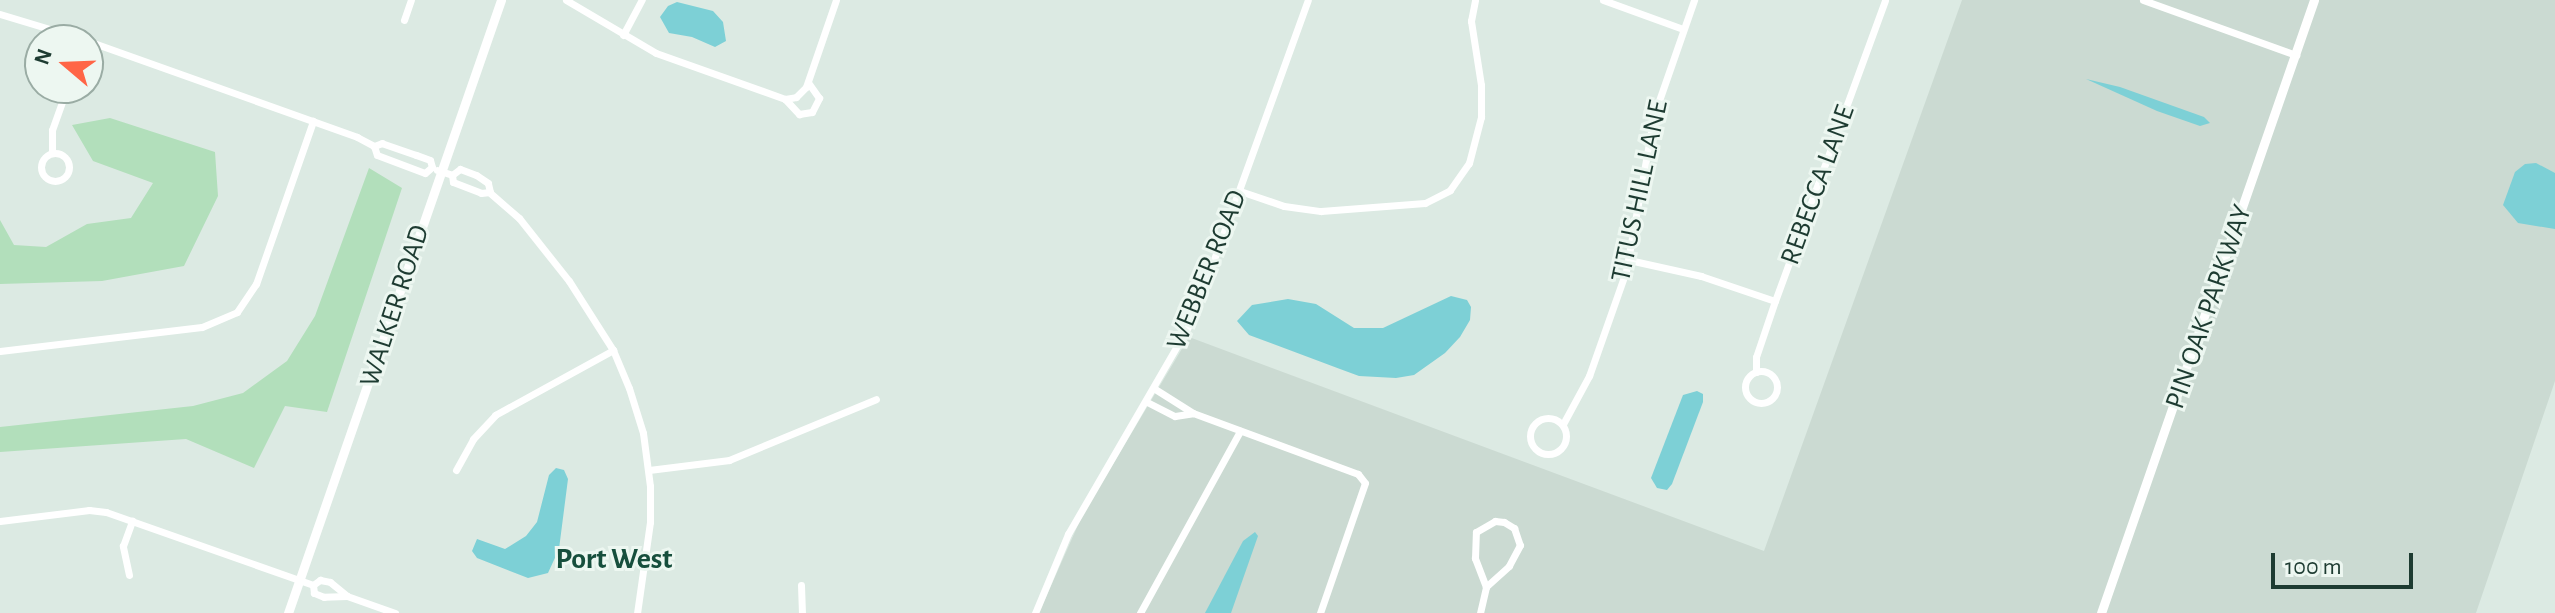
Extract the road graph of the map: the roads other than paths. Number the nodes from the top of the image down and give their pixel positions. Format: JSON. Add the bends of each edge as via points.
{"nodes":[{"id":1,"x":411,"y":0,"type":"edge"},
{"id":2,"x":501,"y":0,"type":"edge"},
{"id":3,"x":566,"y":0,"type":"edge"},
{"id":4,"x":642,"y":0,"type":"edge"},
{"id":5,"x":836,"y":0,"type":"edge"},
{"id":6,"x":1308,"y":0,"type":"edge"},
{"id":7,"x":1475,"y":0,"type":"edge"},
{"id":8,"x":1603,"y":0,"type":"edge"},
{"id":9,"x":1694,"y":0,"type":"edge"},
{"id":10,"x":1885,"y":0,"type":"edge"},
{"id":11,"x":2143,"y":0,"type":"edge"},
{"id":12,"x":2314,"y":0,"type":"edge"},
{"id":13,"x":0,"y":14,"type":"edge"},
{"id":14,"x":404,"y":20,"type":"dead end"},
{"id":15,"x":33,"y":24,"type":"edge"},
{"id":16,"x":1683,"y":29,"type":"junction"},
{"id":17,"x":623,"y":35,"type":"junction"},
{"id":18,"x":104,"y":46,"type":"edge"},
{"id":19,"x":2296,"y":55,"type":"junction"},
{"id":20,"x":808,"y":82,"type":"junction"},
{"id":21,"x":785,"y":99,"type":"junction"},
{"id":22,"x":61,"y":104,"type":"edge"},
{"id":23,"x":313,"y":121,"type":"junction"},
{"id":24,"x":374,"y":146,"type":"junction"},
{"id":25,"x":52,"y":153,"type":"dead end"},
{"id":26,"x":436,"y":169,"type":"junction"},
{"id":27,"x":452,"y":175,"type":"junction"},
{"id":28,"x":1240,"y":191,"type":"junction"},
{"id":29,"x":489,"y":192,"type":"junction"},
{"id":30,"x":1629,"y":260,"type":"junction"},
{"id":31,"x":1775,"y":301,"type":"junction"},
{"id":32,"x":613,"y":350,"type":"junction"},
{"id":33,"x":0,"y":351,"type":"edge"},
{"id":34,"x":1756,"y":372,"type":"junction"},
{"id":35,"x":1155,"y":389,"type":"junction"},
{"id":36,"x":876,"y":399,"type":"dead end"},
{"id":37,"x":1147,"y":402,"type":"junction"},
{"id":38,"x":1193,"y":413,"type":"junction"},
{"id":39,"x":1563,"y":424,"type":"junction"},
{"id":40,"x":1240,"y":431,"type":"junction"},
{"id":41,"x":456,"y":470,"type":"dead end"},
{"id":42,"x":649,"y":470,"type":"junction"},
{"id":43,"x":0,"y":521,"type":"edge"},
{"id":44,"x":132,"y":521,"type":"junction"},
{"id":45,"x":129,"y":575,"type":"dead end"},
{"id":46,"x":300,"y":580,"type":"junction"},
{"id":47,"x":313,"y":585,"type":"junction"},
{"id":48,"x":801,"y":585,"type":"dead end"},
{"id":49,"x":1486,"y":587,"type":"junction"},
{"id":50,"x":347,"y":596,"type":"junction"},
{"id":51,"x":288,"y":613,"type":"edge"},
{"id":52,"x":395,"y":613,"type":"edge"},
{"id":53,"x":637,"y":613,"type":"edge"},
{"id":54,"x":802,"y":613,"type":"edge"},
{"id":55,"x":1035,"y":613,"type":"edge"},
{"id":56,"x":1140,"y":613,"type":"edge"},
{"id":57,"x":1320,"y":613,"type":"edge"},
{"id":58,"x":1480,"y":613,"type":"edge"},
{"id":59,"x":2101,"y":613,"type":"edge"}],
"edges":[{"from":1,"to":14,"type":"street"},
{"from":2,"to":26,"type":"street","name":"WALKER ROAD"},
{"from":3,"to":17,"type":"street"},
{"from":4,"to":17,"type":"street"},
{"from":5,"to":20,"type":"street"},
{"from":6,"to":28,"type":"street","name":"WEBBER ROAD"},
{"from":7,"to":28,"type":"street","via":[[1471,21],[1481,117],[1469,163],[1450,190],[1425,203],[1321,211],[1284,206]]},
{"from":8,"to":16,"type":"street"},
{"from":9,"to":16,"type":"street","name":"TITUS HILL LANE"},
{"from":10,"to":31,"type":"street","name":"REBECCA LANE"},
{"from":11,"to":19,"type":"street"},
{"from":12,"to":19,"type":"street","name":"PIN OAK PARKWAY"},
{"from":13,"to":15,"type":"street"},
{"from":16,"to":30,"type":"street","name":"TITUS HILL LANE","via":[[1654,115]]},
{"from":17,"to":21,"type":"street","via":[[678,62]]},
{"from":18,"to":23,"type":"street"},
{"from":19,"to":59,"type":"street","name":"PIN OAK PARKWAY"},
{"from":20,"to":21,"type":"street","via":[[800,94]]},
{"from":20,"to":21,"type":"street","via":[[819,98],[812,112],[797,113]]},
{"from":22,"to":25,"type":"street","via":[[52,130]]},
{"from":23,"to":24,"type":"street"},
{"from":23,"to":33,"type":"street","via":[[256,284],[237,312],[202,327]]},
{"from":24,"to":26,"type":"street","via":[[382,143],[430,160]]},
{"from":24,"to":26,"type":"street","via":[[377,155],[425,173]]},
{"from":26,"to":27,"type":"street"},
{"from":26,"to":46,"type":"street","name":"WALKER ROAD"},
{"from":27,"to":29,"type":"street","via":[[453,182]]},
{"from":27,"to":29,"type":"street","via":[[460,169],[476,175],[488,183]]},
{"from":28,"to":35,"type":"street","name":"WEBBER ROAD","via":[[1192,320]]},
{"from":29,"to":32,"type":"street","via":[[549,253]]},
{"from":30,"to":31,"type":"street","via":[[1701,276]]},
{"from":30,"to":39,"type":"street","name":"TITUS HILL LANE","via":[[1589,376]]},
{"from":31,"to":34,"type":"street","name":"REBECCA LANE"},
{"from":32,"to":41,"type":"street","via":[[495,415],[473,439]]},
{"from":32,"to":42,"type":"street","via":[[633,398]]},
{"from":34,"to":34,"type":"street","name":"REBECCA LANE","via":[[1745,389],[1755,402],[1766,403],[1776,391],[1775,380]]},
{"from":35,"to":37,"type":"street","name":"WEBBER ROAD"},
{"from":35,"to":38,"type":"street"},
{"from":36,"to":42,"type":"street","via":[[743,456]]},
{"from":37,"to":38,"type":"street","via":[[1175,416]]},
{"from":37,"to":55,"type":"street","name":"WEBBER ROAD","via":[[1068,534]]},
{"from":38,"to":40,"type":"street"},
{"from":39,"to":39,"type":"street","name":"TITUS HILL LANE","via":[[1547,418],[1535,423],[1530,435],[1535,448],[1550,454],[1562,448],[1567,436]]},
{"from":40,"to":56,"type":"street"},
{"from":40,"to":57,"type":"street","via":[[1358,474],[1365,483]]},
{"from":42,"to":53,"type":"street","via":[[650,522]]},
{"from":43,"to":44,"type":"street","via":[[89,510]]},
{"from":44,"to":45,"type":"street","via":[[123,546]]},
{"from":44,"to":46,"type":"street"},
{"from":46,"to":47,"type":"street"},
{"from":46,"to":51,"type":"street","name":"WALKER ROAD"},
{"from":47,"to":50,"type":"street","via":[[330,582]]},
{"from":47,"to":50,"type":"street","via":[[314,593],[324,597]]},
{"from":48,"to":54,"type":"street"},
{"from":49,"to":49,"type":"street","via":[[1475,558],[1476,532],[1504,522],[1514,528],[1520,545],[1509,566]]},
{"from":49,"to":58,"type":"street"},
{"from":50,"to":52,"type":"street"}]}
